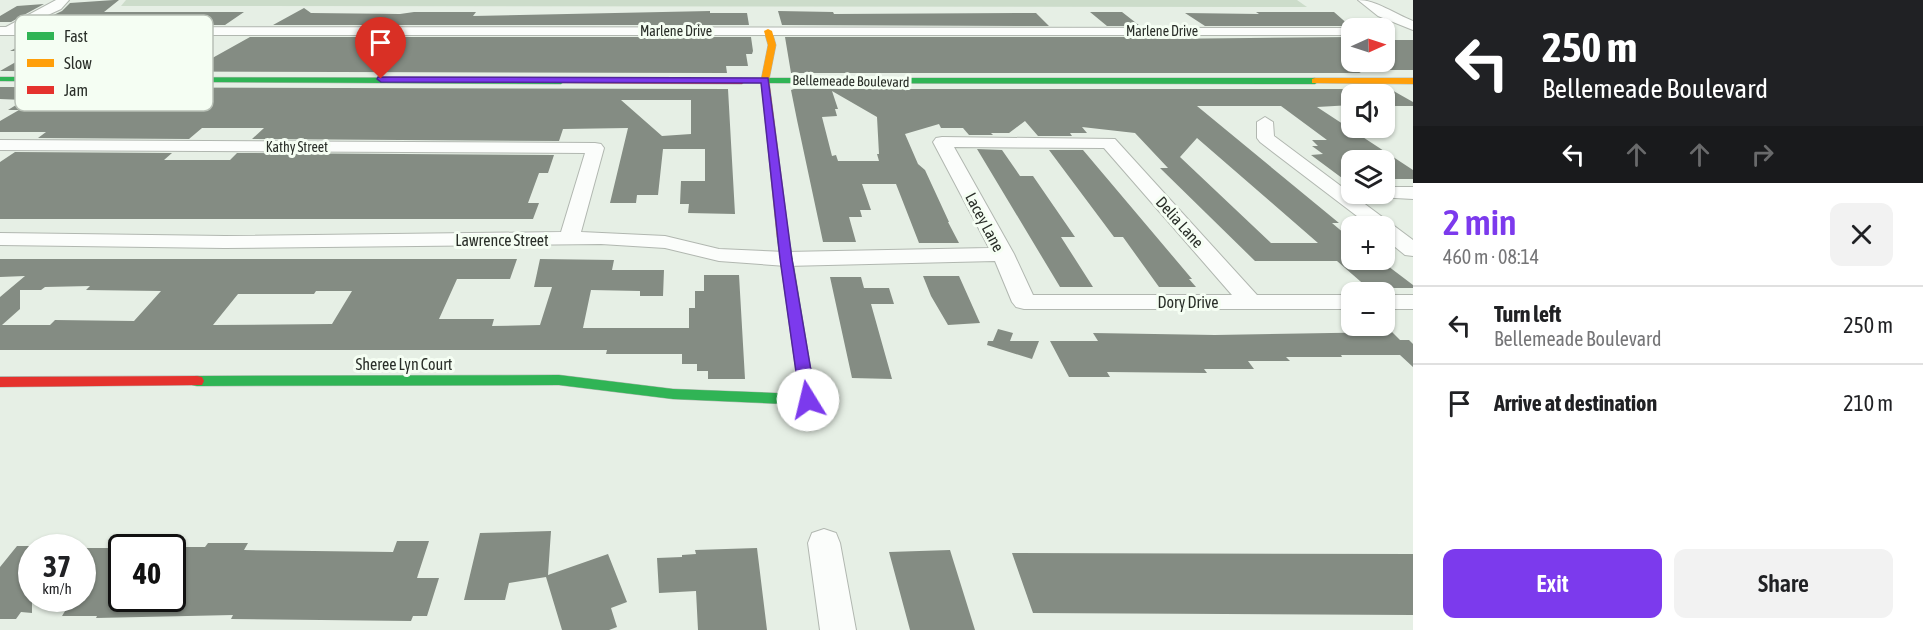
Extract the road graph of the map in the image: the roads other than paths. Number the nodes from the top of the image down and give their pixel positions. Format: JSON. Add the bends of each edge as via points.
{"nodes":[{"id":1,"x":63,"y":0,"type":"edge"},
{"id":2,"x":1364,"y":0,"type":"edge"},
{"id":3,"x":37,"y":15,"type":"edge"},
{"id":4,"x":1413,"y":28,"type":"edge"},
{"id":5,"x":1395,"y":29,"type":"edge"},
{"id":6,"x":213,"y":31,"type":"edge"},
{"id":7,"x":768,"y":31,"type":"junction"},
{"id":8,"x":1341,"y":31,"type":"edge"},
{"id":9,"x":0,"y":79,"type":"edge"},
{"id":10,"x":15,"y":79,"type":"edge"},
{"id":11,"x":213,"y":79,"type":"edge"},
{"id":12,"x":765,"y":80,"type":"junction"},
{"id":13,"x":1413,"y":81,"type":"edge"},
{"id":14,"x":1265,"y":122,"type":"dead end"},
{"id":15,"x":942,"y":142,"type":"joint"},
{"id":16,"x":0,"y":145,"type":"edge"},
{"id":17,"x":1341,"y":190,"type":"edge"},
{"id":18,"x":1395,"y":193,"type":"edge"},
{"id":19,"x":1413,"y":193,"type":"edge"},
{"id":20,"x":1357,"y":204,"type":"edge"},
{"id":21,"x":1371,"y":216,"type":"edge"},
{"id":22,"x":1395,"y":236,"type":"edge"},
{"id":23,"x":0,"y":239,"type":"edge"},
{"id":24,"x":569,"y":239,"type":"junction"},
{"id":25,"x":1413,"y":250,"type":"edge"},
{"id":26,"x":1003,"y":254,"type":"junction"},
{"id":27,"x":786,"y":259,"type":"junction"},
{"id":28,"x":1024,"y":302,"type":"joint"},
{"id":29,"x":1251,"y":302,"type":"junction"},
{"id":30,"x":1341,"y":302,"type":"edge"},
{"id":31,"x":1395,"y":302,"type":"edge"},
{"id":32,"x":1413,"y":302,"type":"edge"},
{"id":33,"x":0,"y":382,"type":"edge"},
{"id":34,"x":824,"y":543,"type":"dead end"},
{"id":35,"x":838,"y":630,"type":"edge"}],
"edges":[{"from":1,"to":3,"type":"street"},
{"from":2,"to":4,"type":"street"},
{"from":4,"to":5,"type":"street"},
{"from":6,"to":7,"type":"street","name":"Marlene Drive"},
{"from":7,"to":8,"type":"street","name":"Marlene Drive"},
{"from":7,"to":12,"type":"street","via":[[771,45]]},
{"from":9,"to":10,"type":"street","name":"Bellemeade Boulevard"},
{"from":11,"to":12,"type":"street","name":"Bellemeade Boulevard"},
{"from":12,"to":13,"type":"street","name":"Bellemeade Boulevard"},
{"from":12,"to":27,"type":"street"},
{"from":14,"to":17,"type":"street","via":[[1266,138]]},
{"from":15,"to":26,"type":"street","name":"Lacey Lane"},
{"from":15,"to":29,"type":"street","name":"Delia Lane","via":[[1109,143]]},
{"from":16,"to":24,"type":"street","name":"Kathy Street","via":[[595,148]]},
{"from":18,"to":19,"type":"street"},
{"from":20,"to":21,"type":"street"},
{"from":22,"to":25,"type":"street"},
{"from":23,"to":24,"type":"street","name":"Lawrence Street"},
{"from":24,"to":27,"type":"street","name":"Lawrence Street","via":[[665,242],[719,255]]},
{"from":26,"to":27,"type":"street","name":"Lawrence Street"},
{"from":26,"to":28,"type":"street","name":"Lacey Lane"},
{"from":27,"to":33,"type":"street","name":"Sheree Lyn Court","via":[[808,400],[673,394],[559,380]]},
{"from":28,"to":29,"type":"street","name":"Dory Drive"},
{"from":29,"to":30,"type":"street","name":"Dory Drive"},
{"from":31,"to":32,"type":"street"},
{"from":34,"to":35,"type":"street"}]}
